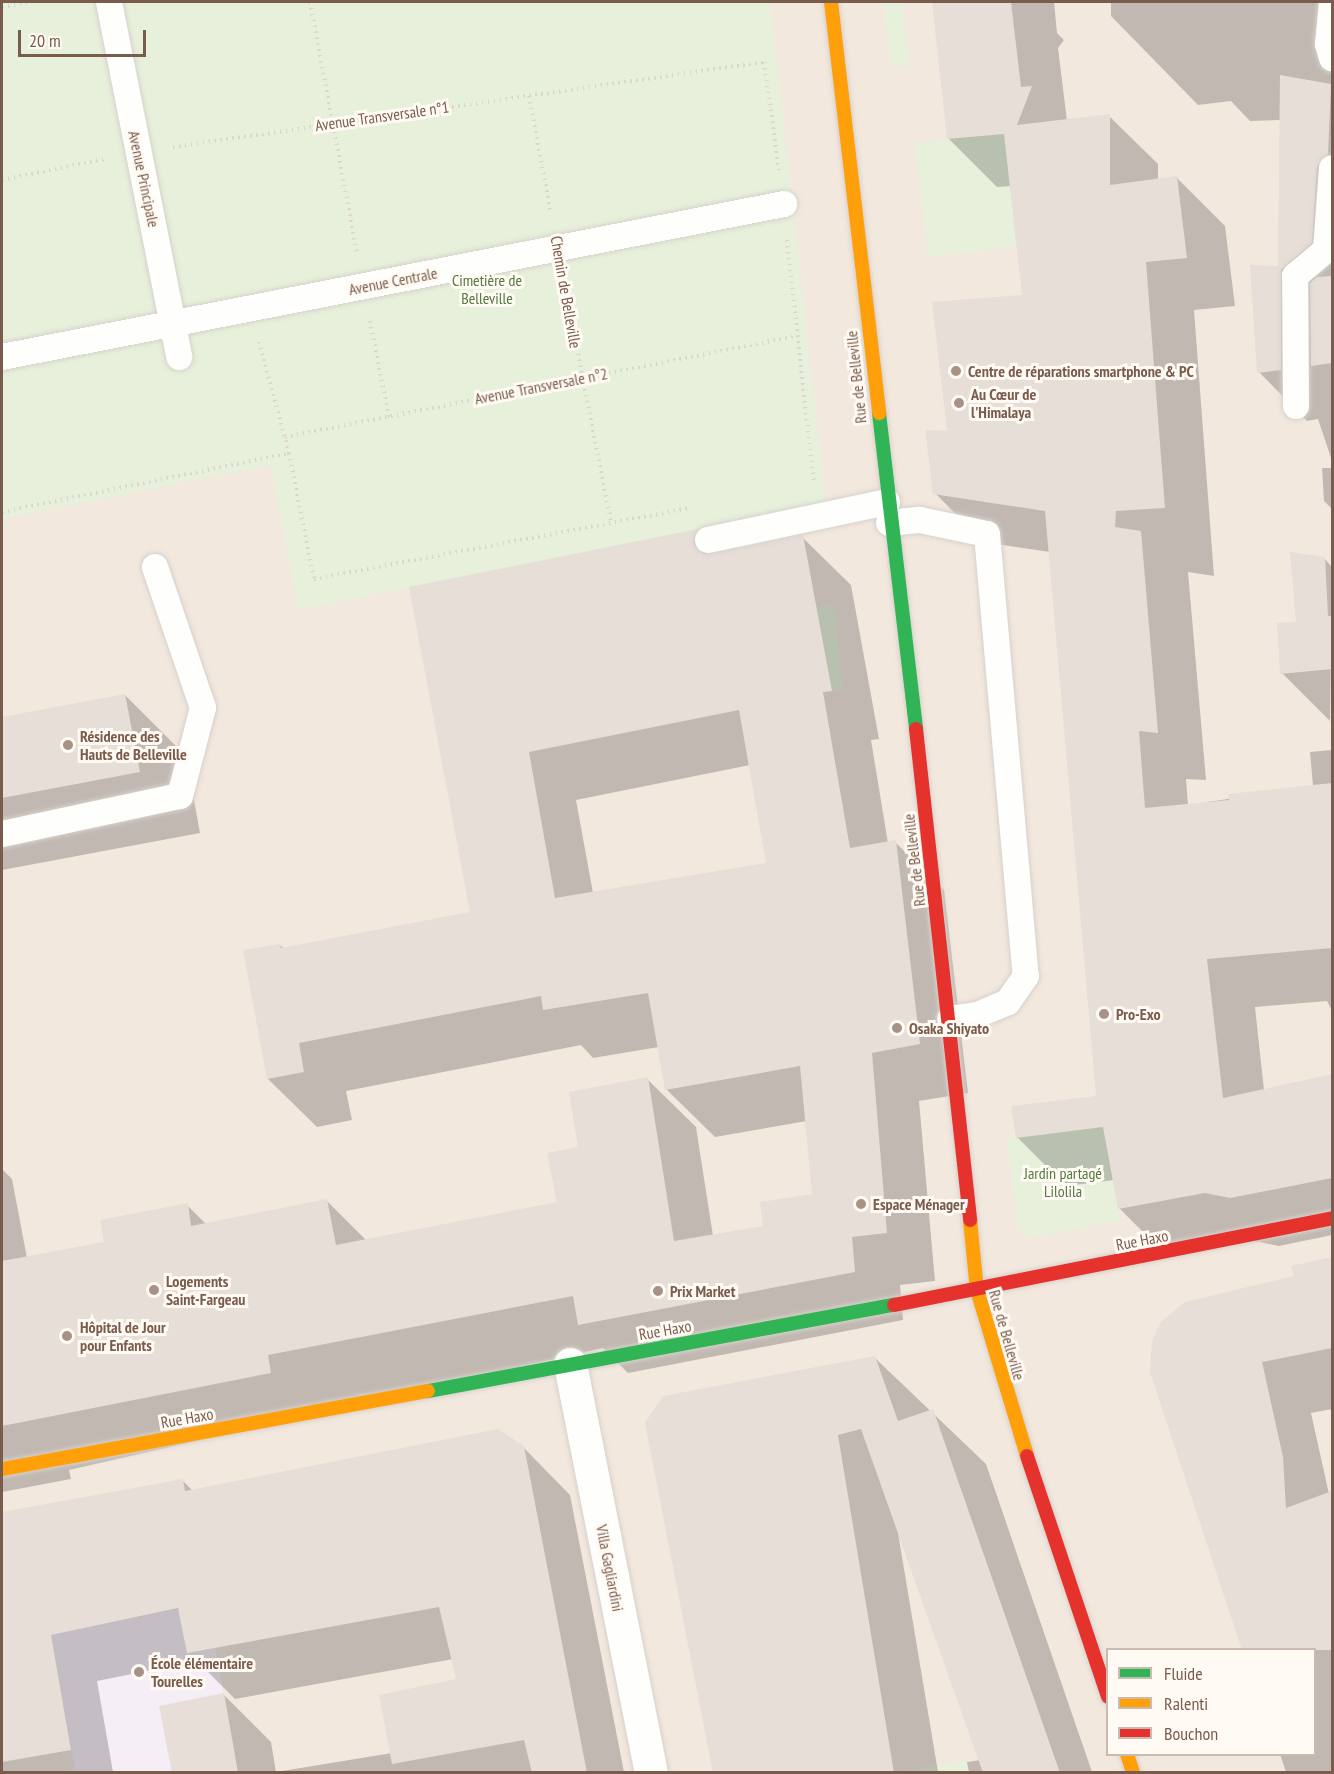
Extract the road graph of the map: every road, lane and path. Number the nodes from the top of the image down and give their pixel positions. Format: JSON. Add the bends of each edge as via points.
{"nodes":[{"id":1,"x":30,"y":2,"type":"edge"},
{"id":2,"x":109,"y":2,"type":"edge"},
{"id":3,"x":310,"y":2,"type":"edge"},
{"id":4,"x":831,"y":2,"type":"edge"},
{"id":5,"x":1332,"y":2,"type":"edge"},
{"id":6,"x":2,"y":7,"type":"edge"},
{"id":7,"x":1332,"y":58,"type":"edge"},
{"id":8,"x":529,"y":96,"type":"junction"},
{"id":9,"x":332,"y":122,"type":"junction"},
{"id":10,"x":138,"y":153,"type":"junction"},
{"id":11,"x":1332,"y":168,"type":"edge"},
{"id":12,"x":2,"y":180,"type":"edge"},
{"id":13,"x":784,"y":204,"type":"junction"},
{"id":14,"x":558,"y":250,"type":"junction"},
{"id":15,"x":364,"y":286,"type":"junction"},
{"id":16,"x":251,"y":309,"type":"junction"},
{"id":17,"x":174,"y":325,"type":"junction"},
{"id":18,"x":797,"y":336,"type":"junction"},
{"id":19,"x":2,"y":357,"type":"edge"},
{"id":20,"x":179,"y":357,"type":"dead end"},
{"id":21,"x":582,"y":378,"type":"junction"},
{"id":22,"x":1296,"y":406,"type":"dead end"},
{"id":23,"x":389,"y":417,"type":"junction"},
{"id":24,"x":285,"y":437,"type":"junction"},
{"id":25,"x":289,"y":453,"type":"junction"},
{"id":26,"x":803,"y":487,"type":"dead end"},
{"id":27,"x":701,"y":506,"type":"dead end"},
{"id":28,"x":2,"y":512,"type":"edge"},
{"id":29,"x":888,"y":512,"type":"junction"},
{"id":30,"x":611,"y":523,"type":"junction"},
{"id":31,"x":708,"y":540,"type":"dead end"},
{"id":32,"x":155,"y":567,"type":"dead end"},
{"id":33,"x":2,"y":834,"type":"edge"},
{"id":34,"x":950,"y":1019,"type":"junction"},
{"id":35,"x":1332,"y":1218,"type":"edge"},
{"id":36,"x":977,"y":1290,"type":"junction"},
{"id":37,"x":570,"y":1364,"type":"junction"},
{"id":38,"x":2,"y":1469,"type":"edge"},
{"id":39,"x":1106,"y":1694,"type":"edge"},
{"id":40,"x":1126,"y":1756,"type":"edge"},
{"id":41,"x":651,"y":1773,"type":"edge"},
{"id":42,"x":1132,"y":1773,"type":"edge"}],
"edges":[{"from":1,"to":6,"type":"path"},
{"from":2,"to":10,"type":"lane","name":"Avenue Principale"},
{"from":3,"to":9,"type":"path"},
{"from":4,"to":29,"type":"main road","name":"Rue de Belleville"},
{"from":5,"to":7,"type":"lane","via":[[1328,44]]},
{"from":8,"to":9,"type":"path","name":"Avenue Transversale n°1"},
{"from":8,"to":13,"type":"path","name":"Avenue Transversale n°1","via":[[765,62]]},
{"from":8,"to":14,"type":"path","name":"Chemin de Belleville"},
{"from":9,"to":10,"type":"path","name":"Avenue Transversale n°1"},
{"from":9,"to":15,"type":"path"},
{"from":10,"to":12,"type":"path","name":"Avenue Transversale n°1"},
{"from":10,"to":17,"type":"lane","name":"Avenue Principale"},
{"from":11,"to":22,"type":"lane","via":[[1326,249],[1295,276]]},
{"from":13,"to":14,"type":"lane","name":"Avenue Centrale"},
{"from":13,"to":18,"type":"path"},
{"from":14,"to":15,"type":"lane","name":"Avenue Centrale"},
{"from":14,"to":21,"type":"path","name":"Chemin de Belleville"},
{"from":15,"to":16,"type":"lane","name":"Avenue Centrale"},
{"from":15,"to":23,"type":"path"},
{"from":16,"to":17,"type":"lane","name":"Avenue Centrale"},
{"from":16,"to":24,"type":"path"},
{"from":17,"to":19,"type":"lane","name":"Avenue Centrale"},
{"from":17,"to":20,"type":"lane","name":"Avenue Principale"},
{"from":18,"to":21,"type":"path","name":"Avenue Transversale n°2"},
{"from":18,"to":26,"type":"path","via":[[814,485]]},
{"from":21,"to":23,"type":"path","name":"Avenue Transversale n°2"},
{"from":21,"to":30,"type":"path","name":"Chemin de Belleville"},
{"from":23,"to":24,"type":"path","name":"Avenue Transversale n°2"},
{"from":24,"to":25,"type":"path"},
{"from":25,"to":28,"type":"path"},
{"from":25,"to":30,"type":"path","via":[[314,579]]},
{"from":27,"to":30,"type":"path"},
{"from":29,"to":31,"type":"lane"},
{"from":29,"to":34,"type":"main road","name":"Rue de Belleville"},
{"from":29,"to":34,"type":"lane","via":[[987,534],[1026,976],[1008,1002],[978,1015]]},
{"from":32,"to":33,"type":"lane","via":[[203,708],[180,796]]},
{"from":34,"to":36,"type":"main road","name":"Rue de Belleville"},
{"from":35,"to":36,"type":"main road","name":"Rue Haxo"},
{"from":36,"to":37,"type":"main road","name":"Rue Haxo"},
{"from":36,"to":39,"type":"main road","name":"Rue de Belleville"},
{"from":37,"to":38,"type":"main road","name":"Rue Haxo"},
{"from":37,"to":41,"type":"street","name":"Villa Gagliardini"},
{"from":40,"to":42,"type":"main road"}]}
